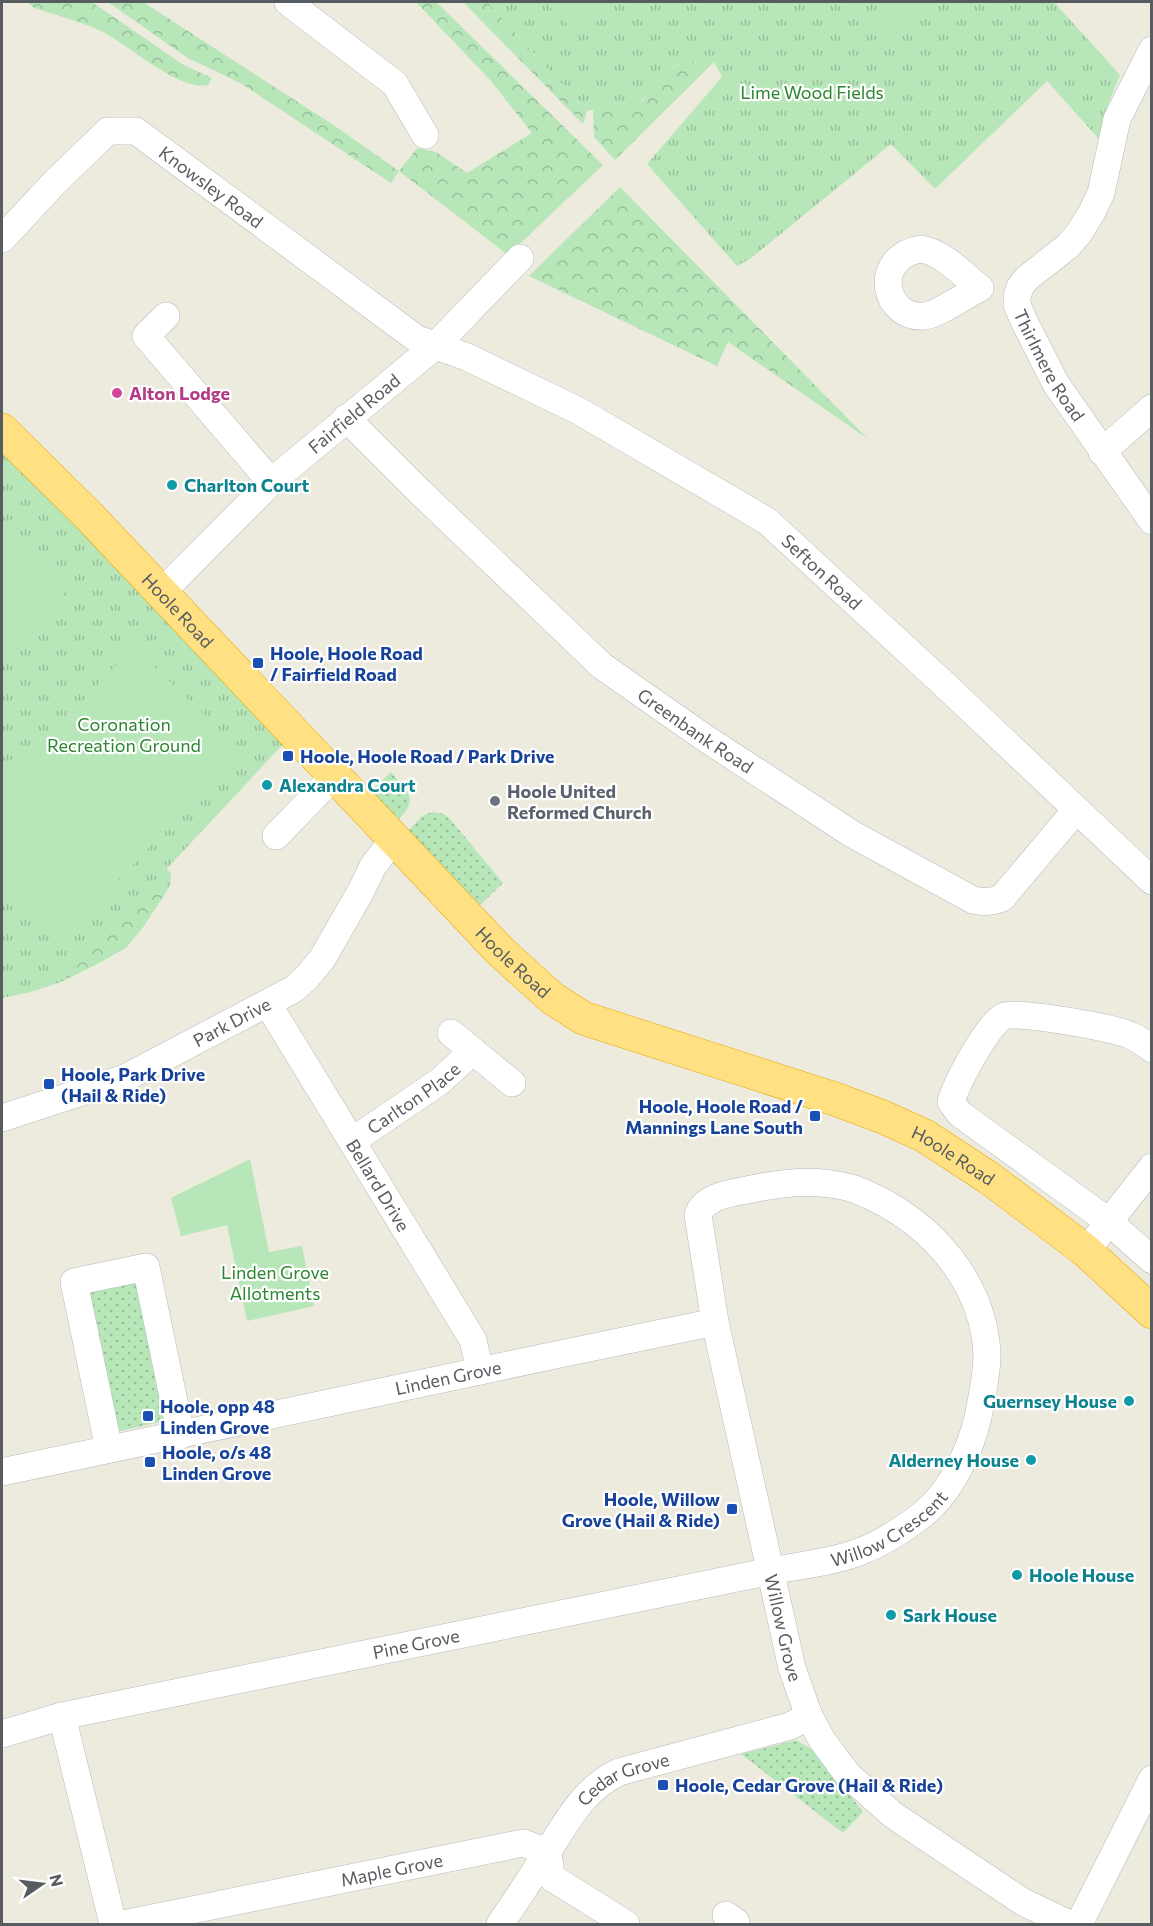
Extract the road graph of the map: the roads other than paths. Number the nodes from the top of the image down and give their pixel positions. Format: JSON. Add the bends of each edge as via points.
{"nodes":[{"id":1,"x":288,"y":2,"type":"edge"},
{"id":2,"x":1152,"y":50,"type":"edge"},
{"id":3,"x":425,"y":135,"type":"dead end"},
{"id":4,"x":2,"y":239,"type":"edge"},
{"id":5,"x":520,"y":258,"type":"dead end"},
{"id":6,"x":1020,"y":287,"type":"junction"},
{"id":7,"x":980,"y":288,"type":"dead end"},
{"id":8,"x":166,"y":316,"type":"dead end"},
{"id":9,"x":435,"y":346,"type":"junction"},
{"id":10,"x":1152,"y":408,"type":"edge"},
{"id":11,"x":346,"y":418,"type":"junction"},
{"id":12,"x":2,"y":430,"type":"edge"},
{"id":13,"x":1102,"y":452,"type":"junction"},
{"id":14,"x":272,"y":482,"type":"junction"},
{"id":15,"x":1152,"y":521,"type":"edge"},
{"id":16,"x":161,"y":594,"type":"junction"},
{"id":17,"x":335,"y":775,"type":"junction"},
{"id":18,"x":1076,"y":810,"type":"junction"},
{"id":19,"x":276,"y":836,"type":"dead end"},
{"id":20,"x":394,"y":839,"type":"junction"},
{"id":21,"x":1152,"y":881,"type":"edge"},
{"id":22,"x":268,"y":1004,"type":"junction"},
{"id":23,"x":451,"y":1033,"type":"dead end"},
{"id":24,"x":1152,"y":1048,"type":"edge"},
{"id":25,"x":473,"y":1051,"type":"junction"},
{"id":26,"x":512,"y":1083,"type":"dead end"},
{"id":27,"x":2,"y":1118,"type":"edge"},
{"id":28,"x":352,"y":1141,"type":"junction"},
{"id":29,"x":1152,"y":1167,"type":"edge"},
{"id":30,"x":702,"y":1205,"type":"joint"},
{"id":31,"x":1108,"y":1221,"type":"junction"},
{"id":32,"x":1086,"y":1251,"type":"junction"},
{"id":33,"x":1152,"y":1260,"type":"edge"},
{"id":34,"x":1152,"y":1311,"type":"edge"},
{"id":35,"x":715,"y":1322,"type":"junction"},
{"id":36,"x":480,"y":1370,"type":"junction"},
{"id":37,"x":181,"y":1435,"type":"junction"},
{"id":38,"x":109,"y":1449,"type":"junction"},
{"id":39,"x":2,"y":1472,"type":"edge"},
{"id":40,"x":771,"y":1571,"type":"junction"},
{"id":41,"x":62,"y":1716,"type":"junction"},
{"id":42,"x":809,"y":1716,"type":"junction"},
{"id":43,"x":2,"y":1734,"type":"edge"},
{"id":44,"x":1152,"y":1779,"type":"edge"},
{"id":45,"x":548,"y":1852,"type":"junction"},
{"id":46,"x":113,"y":1924,"type":"edge"},
{"id":47,"x":123,"y":1924,"type":"edge"},
{"id":48,"x":500,"y":1924,"type":"edge"},
{"id":49,"x":626,"y":1924,"type":"edge"},
{"id":50,"x":1069,"y":1924,"type":"edge"},
{"id":51,"x":1079,"y":1924,"type":"edge"}],
"edges":[{"from":1,"to":3,"type":"street","via":[[394,84]]},
{"from":2,"to":6,"type":"street","name":"Thirlmere Road","via":[[1117,119],[1101,193],[1092,212],[1068,246]]},
{"from":4,"to":9,"type":"street","name":"Knowsley Road","via":[[108,130],[136,131],[417,339]]},
{"from":5,"to":9,"type":"street","name":"Fairfield Road"},
{"from":6,"to":7,"type":"street"},
{"from":6,"to":13,"type":"street","name":"Thirlmere Road","via":[[1017,305],[1025,323],[1056,384]]},
{"from":8,"to":14,"type":"street","via":[[146,336]]},
{"from":9,"to":11,"type":"street","name":"Fairfield Road"},
{"from":9,"to":18,"type":"street","name":"Sefton Road","via":[[467,357],[579,411],[767,521]]},
{"from":10,"to":13,"type":"street"},
{"from":11,"to":14,"type":"street","name":"Fairfield Road"},
{"from":11,"to":18,"type":"street","name":"Greenbank Road","via":[[602,666],[852,834],[973,900],[1002,898]]},
{"from":12,"to":16,"type":"highway","name":"Hoole Road"},
{"from":13,"to":15,"type":"street","name":"Thirlmere Road"},
{"from":14,"to":16,"type":"street","name":"Fairfield Road"},
{"from":16,"to":17,"type":"highway","name":"Hoole Road"},
{"from":17,"to":19,"type":"street"},
{"from":17,"to":20,"type":"highway","name":"Hoole Road"},
{"from":18,"to":21,"type":"street","name":"Sefton Road"},
{"from":20,"to":22,"type":"street","name":"Park Drive","via":[[373,866],[315,968],[294,989]]},
{"from":20,"to":32,"type":"highway","name":"Hoole Road","via":[[500,951],[566,1009],[603,1026],[835,1099],[925,1136]]},
{"from":22,"to":27,"type":"street","name":"Park Drive","via":[[125,1078]]},
{"from":22,"to":28,"type":"street","name":"Bellard Drive"},
{"from":23,"to":25,"type":"street","name":"Carlton Place"},
{"from":24,"to":31,"type":"street","name":"Hoole Road","via":[[1131,1035],[1110,1030],[1023,1015],[1005,1016],[992,1025],[951,1102],[960,1114]]},
{"from":25,"to":26,"type":"street","name":"Carlton Place"},
{"from":25,"to":28,"type":"street","name":"Carlton Place","via":[[439,1082]]},
{"from":28,"to":36,"type":"street","name":"Bellard Drive","via":[[473,1340]]},
{"from":29,"to":31,"type":"street"},
{"from":30,"to":35,"type":"street","name":"Willow Grove","via":[[698,1227]]},
{"from":30,"to":40,"type":"street","name":"Willow Crescent","via":[[724,1196],[789,1182],[830,1184],[866,1194],[906,1215],[948,1253],[972,1295],[984,1333],[986,1368],[976,1423],[966,1453],[934,1504],[865,1550]]},
{"from":31,"to":32,"type":"street"},
{"from":31,"to":33,"type":"street","name":"Hoole Road"},
{"from":32,"to":34,"type":"highway","name":"Hoole Road"},
{"from":35,"to":36,"type":"street","name":"Linden Grove"},
{"from":35,"to":40,"type":"street","name":"Willow Grove"},
{"from":36,"to":37,"type":"street","name":"Linden Grove"},
{"from":37,"to":38,"type":"street","name":"Linden Grove"},
{"from":37,"to":38,"type":"street","via":[[146,1267],[135,1269],[74,1282]]},
{"from":38,"to":39,"type":"street","name":"Linden Grove"},
{"from":40,"to":41,"type":"street","name":"Pine Grove"},
{"from":40,"to":42,"type":"street","name":"Willow Grove","via":[[792,1668]]},
{"from":41,"to":43,"type":"street","name":"Pine Grove"},
{"from":41,"to":46,"type":"street"},
{"from":42,"to":45,"type":"street","name":"Cedar Grove","via":[[790,1726],[605,1779],[571,1813]]},
{"from":42,"to":50,"type":"street","name":"Willow Grove","via":[[848,1775],[893,1815],[1023,1902]]},
{"from":44,"to":51,"type":"street"},
{"from":45,"to":47,"type":"street","name":"Maple Grove","via":[[516,1844]]},
{"from":45,"to":48,"type":"street","name":"Cedar Grove"},
{"from":45,"to":49,"type":"street","via":[[551,1876]]}]}
